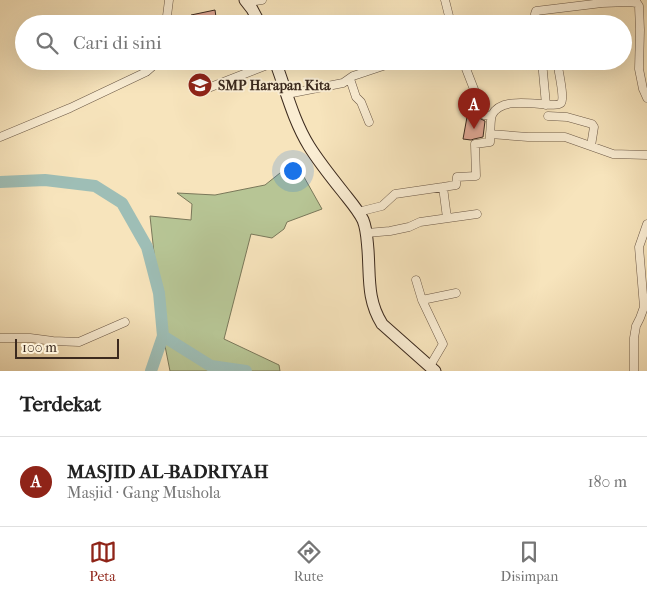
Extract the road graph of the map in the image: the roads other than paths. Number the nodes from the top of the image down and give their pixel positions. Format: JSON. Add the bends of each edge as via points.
{"nodes":[{"id":1,"x":169,"y":0,"type":"edge"},
{"id":2,"x":262,"y":0,"type":"edge"},
{"id":3,"x":445,"y":0,"type":"edge"},
{"id":4,"x":246,"y":1,"type":"edge"},
{"id":5,"x":602,"y":1,"type":"edge"},
{"id":6,"x":167,"y":15,"type":"edge"},
{"id":7,"x":254,"y":15,"type":"edge"},
{"id":8,"x":449,"y":15,"type":"edge"},
{"id":9,"x":535,"y":15,"type":"edge"},
{"id":10,"x":644,"y":30,"type":"edge"},
{"id":11,"x":148,"y":70,"type":"edge"},
{"id":12,"x":253,"y":70,"type":"edge"},
{"id":13,"x":278,"y":70,"type":"edge"},
{"id":14,"x":371,"y":70,"type":"edge"},
{"id":15,"x":467,"y":70,"type":"edge"},
{"id":16,"x":543,"y":70,"type":"edge"},
{"id":17,"x":558,"y":70,"type":"edge"},
{"id":18,"x":350,"y":79,"type":"junction"},
{"id":19,"x":203,"y":90,"type":"dead end"},
{"id":20,"x":287,"y":94,"type":"junction"},
{"id":21,"x":647,"y":98,"type":"edge"},
{"id":22,"x":546,"y":105,"type":"junction"},
{"id":23,"x":491,"y":116,"type":"junction"},
{"id":24,"x":548,"y":116,"type":"dead end"},
{"id":25,"x":369,"y":122,"type":"dead end"},
{"id":26,"x":490,"y":134,"type":"junction"},
{"id":27,"x":0,"y":137,"type":"edge"},
{"id":28,"x":591,"y":146,"type":"junction"},
{"id":29,"x":647,"y":156,"type":"edge"},
{"id":30,"x":443,"y":187,"type":"junction"},
{"id":31,"x":360,"y":209,"type":"junction"},
{"id":32,"x":477,"y":214,"type":"dead end"},
{"id":33,"x":447,"y":218,"type":"junction"},
{"id":34,"x":647,"y":224,"type":"edge"},
{"id":35,"x":367,"y":233,"type":"junction"},
{"id":36,"x":416,"y":280,"type":"dead end"},
{"id":37,"x":456,"y":293,"type":"dead end"},
{"id":38,"x":422,"y":300,"type":"junction"},
{"id":39,"x":125,"y":322,"type":"dead end"},
{"id":40,"x":0,"y":338,"type":"edge"},
{"id":41,"x":432,"y":368,"type":"edge"},
{"id":42,"x":634,"y":371,"type":"edge"}],
"edges":[{"from":1,"to":6,"type":"street"},
{"from":2,"to":4,"type":"street"},
{"from":3,"to":8,"type":"street"},
{"from":4,"to":7,"type":"main road"},
{"from":5,"to":9,"type":"street","via":[[536,11]]},
{"from":5,"to":10,"type":"street","via":[[637,3]]},
{"from":10,"to":21,"type":"street","via":[[639,69]]},
{"from":11,"to":27,"type":"street"},
{"from":12,"to":19,"type":"street"},
{"from":13,"to":20,"type":"main road"},
{"from":14,"to":18,"type":"street"},
{"from":15,"to":23,"type":"street","via":[[484,115]]},
{"from":16,"to":22,"type":"street"},
{"from":17,"to":22,"type":"street","via":[[562,101],[558,105]]},
{"from":18,"to":20,"type":"street"},
{"from":18,"to":25,"type":"street"},
{"from":20,"to":31,"type":"main road","via":[[309,146]]},
{"from":22,"to":23,"type":"street","via":[[508,104],[500,106]]},
{"from":23,"to":26,"type":"street"},
{"from":24,"to":28,"type":"street","via":[[592,124]]},
{"from":26,"to":28,"type":"street","via":[[565,137]]},
{"from":26,"to":30,"type":"street","via":[[490,142],[475,144],[476,176],[457,177],[456,184]]},
{"from":28,"to":29,"type":"street","via":[[613,154]]},
{"from":30,"to":31,"type":"street","via":[[394,194],[382,206]]},
{"from":30,"to":33,"type":"street"},
{"from":31,"to":35,"type":"main road"},
{"from":32,"to":33,"type":"street"},
{"from":33,"to":35,"type":"street"},
{"from":34,"to":42,"type":"street","via":[[639,247],[644,307],[634,338]]},
{"from":35,"to":41,"type":"main road","via":[[370,288],[377,315],[382,324]]},
{"from":36,"to":38,"type":"street"},
{"from":37,"to":38,"type":"street"},
{"from":38,"to":41,"type":"street","via":[[443,344]]},
{"from":39,"to":40,"type":"street","via":[[79,342]]}]}
